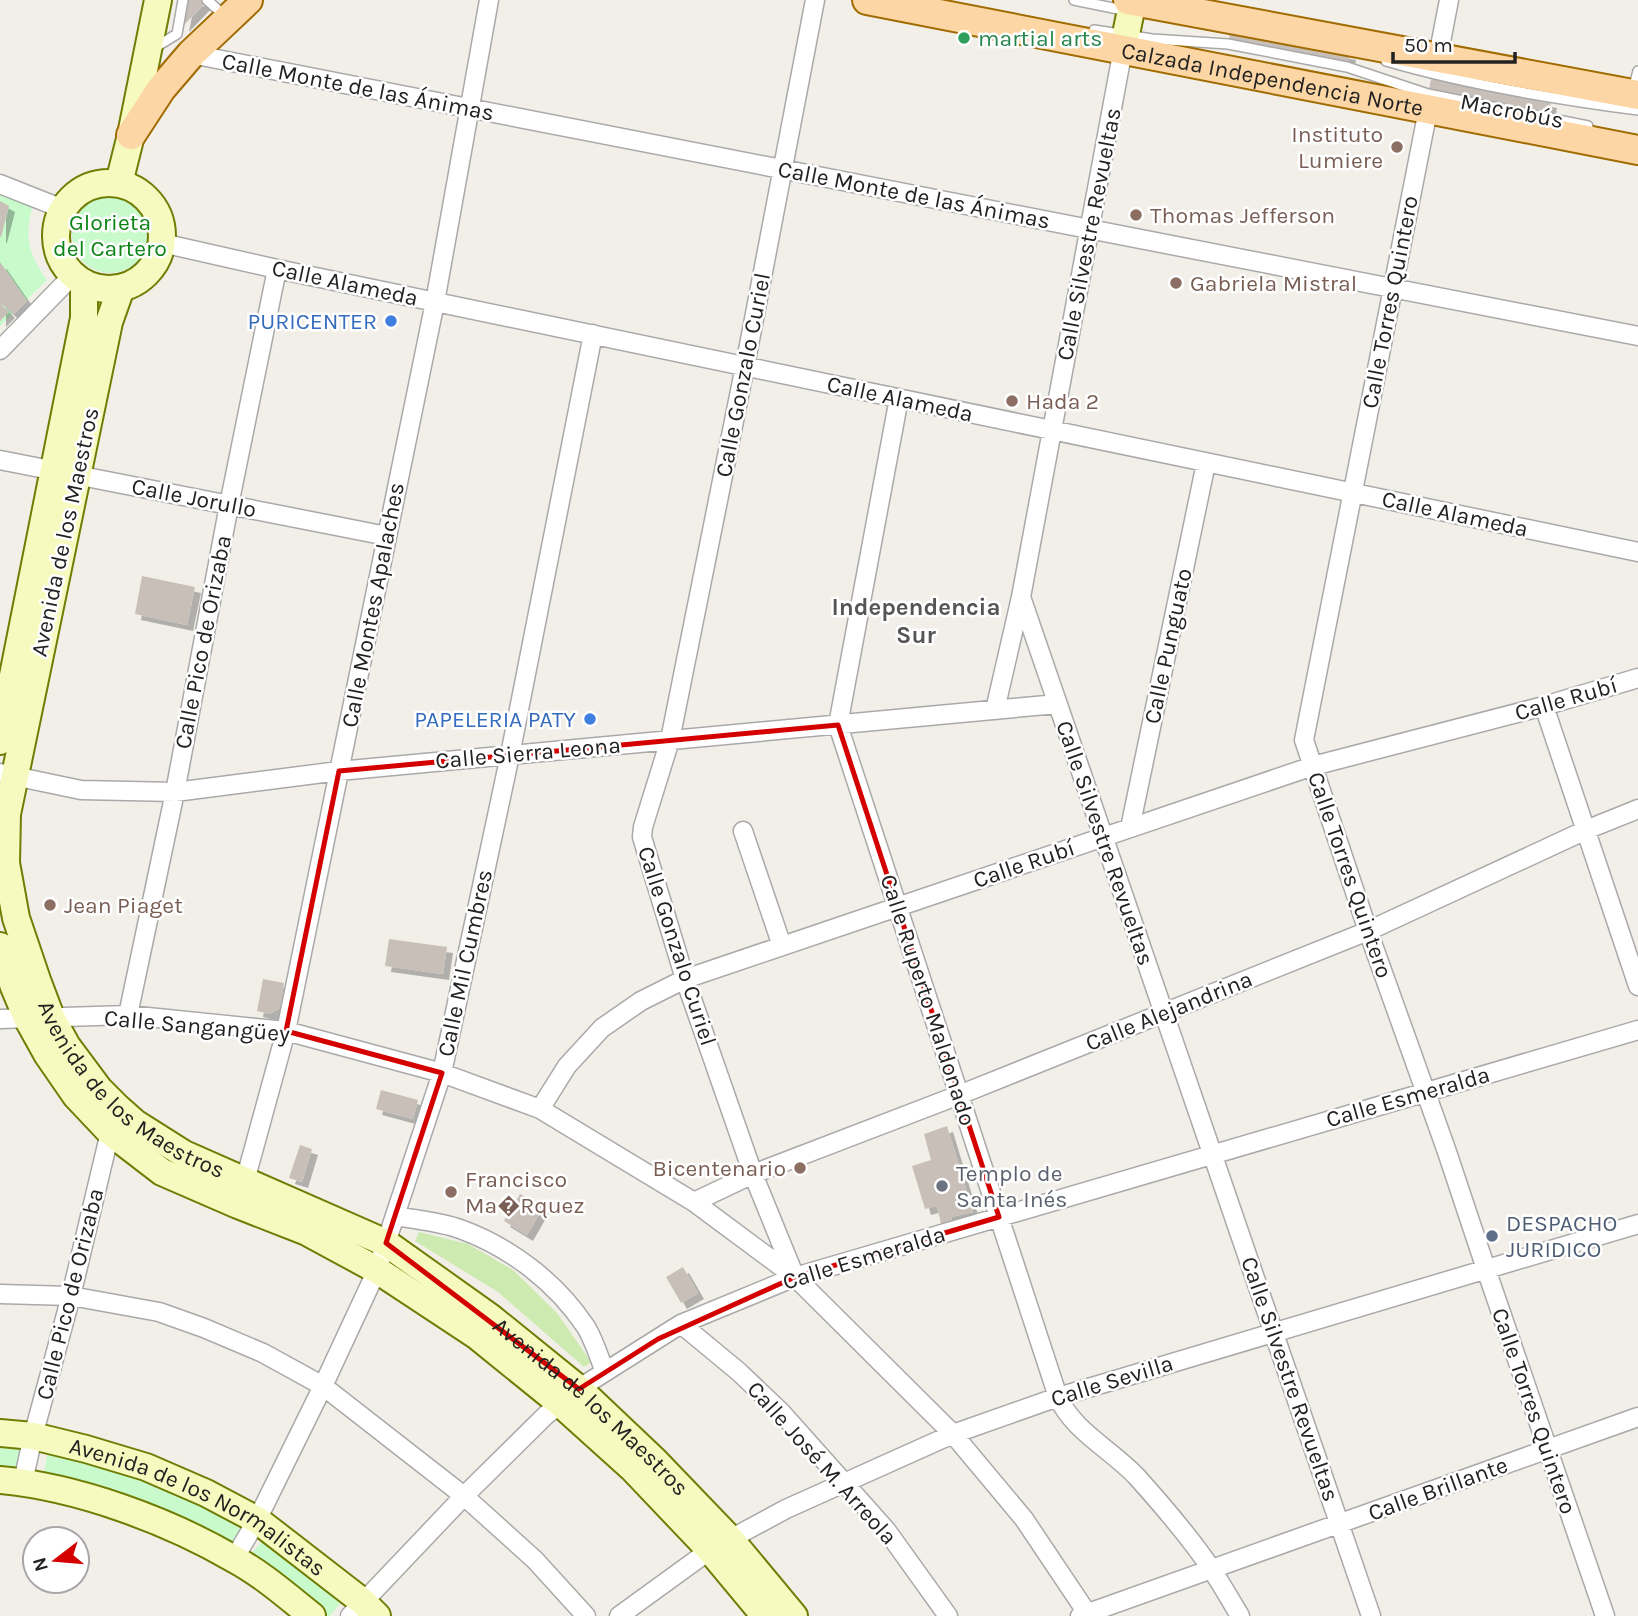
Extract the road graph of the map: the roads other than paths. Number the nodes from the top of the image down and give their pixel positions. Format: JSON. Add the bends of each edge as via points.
{"nodes":[{"id":1,"x":158,"y":0,"type":"edge"},
{"id":2,"x":183,"y":0,"type":"edge"},
{"id":3,"x":248,"y":0,"type":"edge"},
{"id":4,"x":489,"y":0,"type":"edge"},
{"id":5,"x":815,"y":0,"type":"edge"},
{"id":6,"x":867,"y":0,"type":"edge"},
{"id":7,"x":1074,"y":0,"type":"edge"},
{"id":8,"x":1449,"y":0,"type":"edge"},
{"id":9,"x":217,"y":9,"type":"edge"},
{"id":10,"x":1129,"y":16,"type":"edge"},
{"id":11,"x":1087,"y":29,"type":"dead end"},
{"id":12,"x":147,"y":52,"type":"junction"},
{"id":13,"x":1355,"y":52,"type":"dead end"},
{"id":14,"x":191,"y":54,"type":"junction"},
{"id":15,"x":1438,"y":57,"type":"junction"},
{"id":16,"x":1380,"y":60,"type":"dead end"},
{"id":17,"x":1636,"y":92,"type":"edge"},
{"id":18,"x":470,"y":108,"type":"junction"},
{"id":19,"x":1428,"y":110,"type":"junction"},
{"id":20,"x":1599,"y":128,"type":"dead end"},
{"id":21,"x":131,"y":135,"type":"junction"},
{"id":22,"x":1638,"y":150,"type":"edge"},
{"id":23,"x":783,"y":169,"type":"junction"},
{"id":24,"x":119,"y":183,"type":"junction"},
{"id":25,"x":0,"y":184,"type":"edge"},
{"id":26,"x":63,"y":209,"type":"junction"},
{"id":27,"x":1090,"y":229,"type":"junction"},
{"id":28,"x":162,"y":243,"type":"junction"},
{"id":29,"x":278,"y":269,"type":"junction"},
{"id":30,"x":78,"y":279,"type":"junction"},
{"id":31,"x":121,"y":288,"type":"junction"},
{"id":32,"x":1393,"y":288,"type":"junction"},
{"id":33,"x":435,"y":302,"type":"junction"},
{"id":34,"x":593,"y":334,"type":"junction"},
{"id":35,"x":1638,"y":336,"type":"edge"},
{"id":36,"x":0,"y":350,"type":"edge"},
{"id":37,"x":745,"y":366,"type":"junction"},
{"id":38,"x":899,"y":398,"type":"junction"},
{"id":39,"x":1052,"y":431,"type":"junction"},
{"id":40,"x":0,"y":460,"type":"edge"},
{"id":41,"x":1206,"y":463,"type":"junction"},
{"id":42,"x":65,"y":473,"type":"junction"},
{"id":43,"x":1352,"y":494,"type":"junction"},
{"id":44,"x":229,"y":505,"type":"junction"},
{"id":45,"x":387,"y":536,"type":"junction"},
{"id":46,"x":1638,"y":552,"type":"edge"},
{"id":47,"x":1021,"y":597,"type":"junction"},
{"id":48,"x":1638,"y":678,"type":"edge"},
{"id":49,"x":1057,"y":704,"type":"junction"},
{"id":50,"x":1544,"y":706,"type":"junction"},
{"id":51,"x":995,"y":710,"type":"junction"},
{"id":52,"x":838,"y":724,"type":"junction"},
{"id":53,"x":670,"y":740,"type":"junction"},
{"id":54,"x":0,"y":741,"type":"edge"},
{"id":55,"x":510,"y":755,"type":"junction"},
{"id":56,"x":1313,"y":766,"type":"junction"},
{"id":57,"x":339,"y":771,"type":"junction"},
{"id":58,"x":7,"y":775,"type":"edge"},
{"id":59,"x":175,"y":792,"type":"junction"},
{"id":60,"x":1638,"y":809,"type":"edge"},
{"id":61,"x":1130,"y":828,"type":"junction"},
{"id":62,"x":1586,"y":830,"type":"junction"},
{"id":63,"x":743,"y":831,"type":"dead end"},
{"id":64,"x":1103,"y":838,"type":"junction"},
{"id":65,"x":898,"y":907,"type":"junction"},
{"id":66,"x":1368,"y":931,"type":"junction"},
{"id":67,"x":0,"y":946,"type":"edge"},
{"id":68,"x":782,"y":946,"type":"junction"},
{"id":69,"x":1632,"y":947,"type":"edge"},
{"id":70,"x":685,"y":979,"type":"junction"},
{"id":71,"x":1638,"y":986,"type":"edge"},
{"id":72,"x":1164,"y":1013,"type":"junction"},
{"id":73,"x":128,"y":1015,"type":"junction"},
{"id":74,"x":39,"y":1018,"type":"junction"},
{"id":75,"x":0,"y":1019,"type":"edge"},
{"id":76,"x":1638,"y":1030,"type":"edge"},
{"id":77,"x":286,"y":1031,"type":"junction"},
{"id":78,"x":442,"y":1073,"type":"junction"},
{"id":79,"x":1425,"y":1093,"type":"junction"},
{"id":80,"x":960,"y":1095,"type":"junction"},
{"id":81,"x":540,"y":1109,"type":"junction"},
{"id":82,"x":114,"y":1119,"type":"junction"},
{"id":83,"x":1212,"y":1155,"type":"junction"},
{"id":84,"x":753,"y":1174,"type":"junction"},
{"id":85,"x":242,"y":1193,"type":"junction"},
{"id":86,"x":694,"y":1202,"type":"junction"},
{"id":87,"x":396,"y":1216,"type":"junction"},
{"id":88,"x":999,"y":1217,"type":"junction"},
{"id":89,"x":1638,"y":1224,"type":"edge"},
{"id":90,"x":386,"y":1242,"type":"junction"},
{"id":91,"x":1486,"y":1269,"type":"junction"},
{"id":92,"x":377,"y":1270,"type":"junction"},
{"id":93,"x":795,"y":1277,"type":"junction"},
{"id":94,"x":0,"y":1294,"type":"edge"},
{"id":95,"x":71,"y":1296,"type":"junction"},
{"id":96,"x":681,"y":1324,"type":"junction"},
{"id":97,"x":1274,"y":1332,"type":"junction"},
{"id":98,"x":605,"y":1372,"type":"junction"},
{"id":99,"x":323,"y":1387,"type":"junction"},
{"id":100,"x":570,"y":1397,"type":"junction"},
{"id":101,"x":1058,"y":1397,"type":"junction"},
{"id":102,"x":1638,"y":1417,"type":"edge"},
{"id":103,"x":0,"y":1433,"type":"edge"},
{"id":104,"x":953,"y":1434,"type":"junction"},
{"id":105,"x":33,"y":1436,"type":"junction"},
{"id":106,"x":1548,"y":1450,"type":"junction"},
{"id":107,"x":11,"y":1481,"type":"edge"},
{"id":108,"x":844,"y":1482,"type":"junction"},
{"id":109,"x":464,"y":1496,"type":"junction"},
{"id":110,"x":257,"y":1520,"type":"junction"},
{"id":111,"x":1339,"y":1524,"type":"junction"},
{"id":112,"x":720,"y":1545,"type":"junction"},
{"id":113,"x":234,"y":1559,"type":"junction"},
{"id":114,"x":1212,"y":1569,"type":"junction"},
{"id":115,"x":363,"y":1611,"type":"edge"},
{"id":116,"x":1086,"y":1615,"type":"edge"},
{"id":117,"x":312,"y":1616,"type":"edge"},
{"id":118,"x":586,"y":1616,"type":"edge"},
{"id":119,"x":619,"y":1616,"type":"edge"},
{"id":120,"x":765,"y":1616,"type":"edge"},
{"id":121,"x":794,"y":1616,"type":"edge"},
{"id":122,"x":948,"y":1616,"type":"edge"},
{"id":123,"x":1240,"y":1616,"type":"edge"},
{"id":124,"x":1371,"y":1616,"type":"edge"},
{"id":125,"x":1605,"y":1616,"type":"edge"}],
"edges":[{"from":1,"to":12,"type":"street"},
{"from":2,"to":12,"type":"lane","via":[[177,34]]},
{"from":3,"to":9,"type":"main road"},
{"from":4,"to":18,"type":"street","name":"Calle Montes Apalaches"},
{"from":5,"to":23,"type":"street","name":"Calle Gonzalo Curiel"},
{"from":6,"to":10,"type":"main road","name":"Calzada Independencia Norte"},
{"from":7,"to":10,"type":"lane","name":"Macrobús"},
{"from":8,"to":15,"type":"street"},
{"from":9,"to":14,"type":"main road"},
{"from":10,"to":11,"type":"lane","name":"Macrobús"},
{"from":10,"to":13,"type":"lane","name":"Macrobús","via":[[1210,24]]},
{"from":10,"to":15,"type":"main road","name":"Calzada Independencia Norte"},
{"from":10,"to":19,"type":"main road","name":"Calzada Independencia Norte"},
{"from":10,"to":20,"type":"lane","name":"Macrobús","via":[[1152,39],[1228,44],[1347,67],[1428,94]]},
{"from":10,"to":27,"type":"street","name":"Calle Silvestre Revueltas"},
{"from":12,"to":21,"type":"street"},
{"from":14,"to":18,"type":"street","name":"Calle Monte de las Ánimas"},
{"from":14,"to":21,"type":"main road"},
{"from":15,"to":17,"type":"main road","name":"Calzada Independencia Norte"},
{"from":16,"to":17,"type":"lane","name":"Macrobús","via":[[1553,97]]},
{"from":18,"to":23,"type":"street","name":"Calle Monte de las Ánimas"},
{"from":18,"to":33,"type":"street","name":"Calle Montes Apalaches"},
{"from":19,"to":22,"type":"main road","name":"Calzada Independencia Norte"},
{"from":19,"to":32,"type":"street","name":"Calle Torres Quintero"},
{"from":21,"to":24,"type":"street"},
{"from":23,"to":27,"type":"street","name":"Calle Monte de las Ánimas"},
{"from":23,"to":37,"type":"street","name":"Calle Gonzalo Curiel"},
{"from":24,"to":26,"type":"street","via":[[87,187]]},
{"from":24,"to":28,"type":"street","via":[[134,188],[157,211]]},
{"from":25,"to":26,"type":"street"},
{"from":26,"to":30,"type":"street","via":[[56,236],[64,264]]},
{"from":27,"to":32,"type":"street","name":"Calle Monte de las Ánimas"},
{"from":27,"to":39,"type":"street","name":"Calle Silvestre Revueltas"},
{"from":28,"to":29,"type":"street","name":"Calle Alameda"},
{"from":28,"to":31,"type":"street","via":[[149,272]]},
{"from":29,"to":33,"type":"street","name":"Calle Alameda"},
{"from":29,"to":44,"type":"street","name":"Calle Pico de Orizaba"},
{"from":30,"to":31,"type":"street","via":[[96,288]]},
{"from":30,"to":36,"type":"street"},
{"from":30,"to":42,"type":"street","name":"Avenida de los Maestros","via":[[85,318]]},
{"from":31,"to":42,"type":"street","name":"Avenida de los Maestros"},
{"from":32,"to":35,"type":"street","name":"Calle Monte de las Ánimas"},
{"from":32,"to":43,"type":"street","name":"Calle Torres Quintero"},
{"from":33,"to":34,"type":"street","name":"Calle Alameda"},
{"from":33,"to":45,"type":"street","name":"Calle Montes Apalaches"},
{"from":34,"to":37,"type":"street","name":"Calle Alameda"},
{"from":34,"to":55,"type":"street","name":"Calle Mil Cumbres"},
{"from":37,"to":38,"type":"street","name":"Calle Alameda"},
{"from":37,"to":53,"type":"street","name":"Calle Gonzalo Curiel"},
{"from":38,"to":39,"type":"street","name":"Calle Alameda"},
{"from":38,"to":52,"type":"street","name":"Calle Ruperto Maldonado"},
{"from":39,"to":41,"type":"street","name":"Calle Alameda"},
{"from":39,"to":47,"type":"street","name":"Calle Silvestre Revueltas"},
{"from":40,"to":42,"type":"street","name":"Calle Jorullo"},
{"from":41,"to":43,"type":"street","name":"Calle Alameda"},
{"from":41,"to":61,"type":"street","name":"Calle Punguato"},
{"from":42,"to":44,"type":"street","name":"Calle Jorullo"},
{"from":42,"to":54,"type":"street","name":"Avenida de los Maestros"},
{"from":42,"to":58,"type":"street","name":"Avenida de los Maestros"},
{"from":43,"to":46,"type":"street","name":"Calle Alameda"},
{"from":43,"to":56,"type":"street","name":"Calle Torres Quintero","via":[[1304,740]]},
{"from":44,"to":45,"type":"street","name":"Calle Jorullo"},
{"from":44,"to":59,"type":"street","name":"Calle Pico de Orizaba"},
{"from":45,"to":57,"type":"street","name":"Calle Montes Apalaches"},
{"from":47,"to":49,"type":"street","name":"Calle Silvestre Revueltas"},
{"from":47,"to":51,"type":"street"},
{"from":48,"to":50,"type":"street","name":"Calle Rubí"},
{"from":49,"to":51,"type":"street","name":"Calle Sierra Leona"},
{"from":49,"to":64,"type":"street","name":"Calle Silvestre Revueltas"},
{"from":50,"to":56,"type":"street","name":"Calle Rubí"},
{"from":50,"to":62,"type":"street"},
{"from":51,"to":52,"type":"street","name":"Calle Sierra Leona"},
{"from":52,"to":53,"type":"street","name":"Calle Sierra Leona"},
{"from":52,"to":65,"type":"street","name":"Calle Ruperto Maldonado"},
{"from":53,"to":55,"type":"street","name":"Calle Sierra Leona"},
{"from":53,"to":70,"type":"street","name":"Calle Gonzalo Curiel","via":[[642,837]]},
{"from":55,"to":57,"type":"street","name":"Calle Sierra Leona"},
{"from":55,"to":78,"type":"street","name":"Calle Mil Cumbres"},
{"from":56,"to":61,"type":"street","name":"Calle Rubí"},
{"from":56,"to":66,"type":"street","name":"Calle Torres Quintero"},
{"from":57,"to":59,"type":"street","name":"Calle Sierra Leona"},
{"from":57,"to":77,"type":"street","name":"Calle Montes Apalaches"},
{"from":58,"to":59,"type":"street","name":"Calle Sierra Leona","via":[[81,790]]},
{"from":58,"to":74,"type":"street","name":"Avenida de los Maestros","via":[[6,863]]},
{"from":59,"to":73,"type":"street","name":"Calle Pico de Orizaba"},
{"from":60,"to":62,"type":"street","name":"Calle Alejandrina"},
{"from":61,"to":64,"type":"street","name":"Calle Rubí"},
{"from":62,"to":66,"type":"street","name":"Calle Alejandrina"},
{"from":62,"to":69,"type":"street"},
{"from":63,"to":68,"type":"street"},
{"from":64,"to":65,"type":"street","name":"Calle Rubí"},
{"from":64,"to":72,"type":"street","name":"Calle Silvestre Revueltas"},
{"from":65,"to":68,"type":"street","name":"Calle Rubí"},
{"from":65,"to":80,"type":"street","name":"Calle Ruperto Maldonado"},
{"from":66,"to":72,"type":"street","name":"Calle Alejandrina"},
{"from":66,"to":79,"type":"street","name":"Calle Torres Quintero"},
{"from":67,"to":74,"type":"street","name":"Avenida de los Maestros","via":[[14,987]]},
{"from":68,"to":70,"type":"street","name":"Calle Rubí"},
{"from":69,"to":71,"type":"street"},
{"from":70,"to":81,"type":"street","name":"Calle Rubí","via":[[641,1000],[602,1028],[566,1066]]},
{"from":70,"to":84,"type":"street","name":"Calle Gonzalo Curiel"},
{"from":72,"to":80,"type":"street","name":"Calle Alejandrina"},
{"from":72,"to":83,"type":"street","name":"Calle Silvestre Revueltas"},
{"from":73,"to":74,"type":"street","name":"Calle Sangangüey"},
{"from":73,"to":77,"type":"street","name":"Calle Sangangüey"},
{"from":74,"to":75,"type":"street","name":"Calle Sangangüey"},
{"from":74,"to":82,"type":"street","name":"Avenida de los Maestros","via":[[99,1088]]},
{"from":76,"to":79,"type":"street","name":"Calle Esmeralda"},
{"from":77,"to":78,"type":"street","name":"Calle Sangangüey"},
{"from":77,"to":85,"type":"street","name":"Calle Montes Apalaches"},
{"from":78,"to":81,"type":"street","name":"Calle Sangangüey"},
{"from":78,"to":87,"type":"street","name":"Calle Mil Cumbres"},
{"from":79,"to":83,"type":"street","name":"Calle Esmeralda"},
{"from":79,"to":91,"type":"street","name":"Calle Torres Quintero"},
{"from":80,"to":84,"type":"street","name":"Calle Alejandrina"},
{"from":80,"to":88,"type":"street","name":"Calle Ruperto Maldonado"},
{"from":81,"to":86,"type":"street","name":"Calle Sangangüey"},
{"from":82,"to":85,"type":"street","name":"Avenida de los Maestros","via":[[135,1123]]},
{"from":82,"to":95,"type":"street","name":"Calle Pico de Orizaba"},
{"from":83,"to":88,"type":"street","name":"Calle Esmeralda"},
{"from":83,"to":97,"type":"street","name":"Calle Silvestre Revueltas"},
{"from":84,"to":86,"type":"street","name":"Calle Alejandrina"},
{"from":84,"to":93,"type":"street","name":"Calle Gonzalo Curiel"},
{"from":85,"to":90,"type":"street","name":"Avenida de los Maestros"},
{"from":85,"to":92,"type":"street","name":"Avenida de los Maestros"},
{"from":86,"to":93,"type":"street","name":"Calle Sangangüey"},
{"from":87,"to":90,"type":"street","name":"Calle Mil Cumbres"},
{"from":87,"to":98,"type":"street","name":"Avenida de los Maestros","via":[[457,1228],[517,1257],[566,1302],[587,1329]]},
{"from":88,"to":93,"type":"street","name":"Calle Esmeralda"},
{"from":88,"to":101,"type":"street","name":"Calle Ruperto Maldonado"},
{"from":89,"to":91,"type":"street","name":"Calle Sevilla"},
{"from":90,"to":92,"type":"street","name":"Calle Mil Cumbres"},
{"from":90,"to":100,"type":"street","name":"Avenida de los Maestros","via":[[490,1317]]},
{"from":91,"to":97,"type":"street","name":"Calle Sevilla"},
{"from":91,"to":106,"type":"street","name":"Calle Torres Quintero"},
{"from":92,"to":99,"type":"street","name":"Calle Mil Cumbres"},
{"from":92,"to":100,"type":"street","name":"Avenida de los Maestros"},
{"from":93,"to":96,"type":"street","name":"Calle Esmeralda"},
{"from":93,"to":104,"type":"street","name":"Calle Gonzalo Curiel"},
{"from":94,"to":95,"type":"street"},
{"from":95,"to":99,"type":"street","via":[[159,1312],[193,1324],[263,1353]]},
{"from":95,"to":105,"type":"street","name":"Calle Pico de Orizaba"},
{"from":96,"to":98,"type":"street","name":"Calle Esmeralda"},
{"from":96,"to":108,"type":"street","name":"Calle José M. Arreola","via":[[781,1412]]},
{"from":97,"to":101,"type":"street","name":"Calle Sevilla"},
{"from":97,"to":111,"type":"street","name":"Calle Silvestre Revueltas"},
{"from":98,"to":100,"type":"street","name":"Calle Esmeralda"},
{"from":99,"to":109,"type":"street"},
{"from":99,"to":110,"type":"street","name":"Calle Mil Cumbres"},
{"from":100,"to":109,"type":"street","name":"Calle Esmeralda"},
{"from":100,"to":112,"type":"street","name":"Avenida de los Maestros","via":[[655,1461]]},
{"from":101,"to":104,"type":"street","name":"Calle Sevilla"},
{"from":101,"to":114,"type":"street","name":"Calle Ruperto Maldonado","via":[[1064,1410],[1134,1474]]},
{"from":102,"to":106,"type":"street","name":"Calle Brillante"},
{"from":103,"to":105,"type":"street","name":"Avenida de los Normalistas"},
{"from":104,"to":108,"type":"street","name":"Calle Sevilla"},
{"from":104,"to":116,"type":"street","name":"Calle Gonzalo Curiel","via":[[1024,1519]]},
{"from":105,"to":107,"type":"street","name":"Calle Pico de Orizaba"},
{"from":105,"to":110,"type":"street","name":"Avenida de los Normalistas","via":[[146,1467]]},
{"from":106,"to":111,"type":"street","name":"Calle Brillante"},
{"from":106,"to":125,"type":"street","name":"Calle Torres Quintero"},
{"from":107,"to":113,"type":"street","name":"Avenida de los Normalistas","via":[[115,1507]]},
{"from":108,"to":112,"type":"street","name":"Calle Sevilla"},
{"from":108,"to":122,"type":"street","name":"Calle José M. Arreola","via":[[887,1531]]},
{"from":109,"to":115,"type":"street","name":"Calle Esmeralda"},
{"from":109,"to":118,"type":"street","via":[[535,1560]]},
{"from":110,"to":113,"type":"street","name":"Calle Mil Cumbres"},
{"from":110,"to":115,"type":"street","name":"Avenida de los Normalistas"},
{"from":111,"to":114,"type":"street","name":"Calle Brillante"},
{"from":111,"to":124,"type":"street","name":"Calle Silvestre Revueltas"},
{"from":112,"to":119,"type":"street","name":"Calle Sevilla"},
{"from":112,"to":120,"type":"street","name":"Avenida de los Maestros"},
{"from":112,"to":121,"type":"street","name":"Avenida de los Maestros"},
{"from":113,"to":117,"type":"street","name":"Avenida de los Normalistas"},
{"from":114,"to":116,"type":"street","name":"Calle Brillante"},
{"from":114,"to":123,"type":"street","name":"Calle Ruperto Maldonado"}]}
